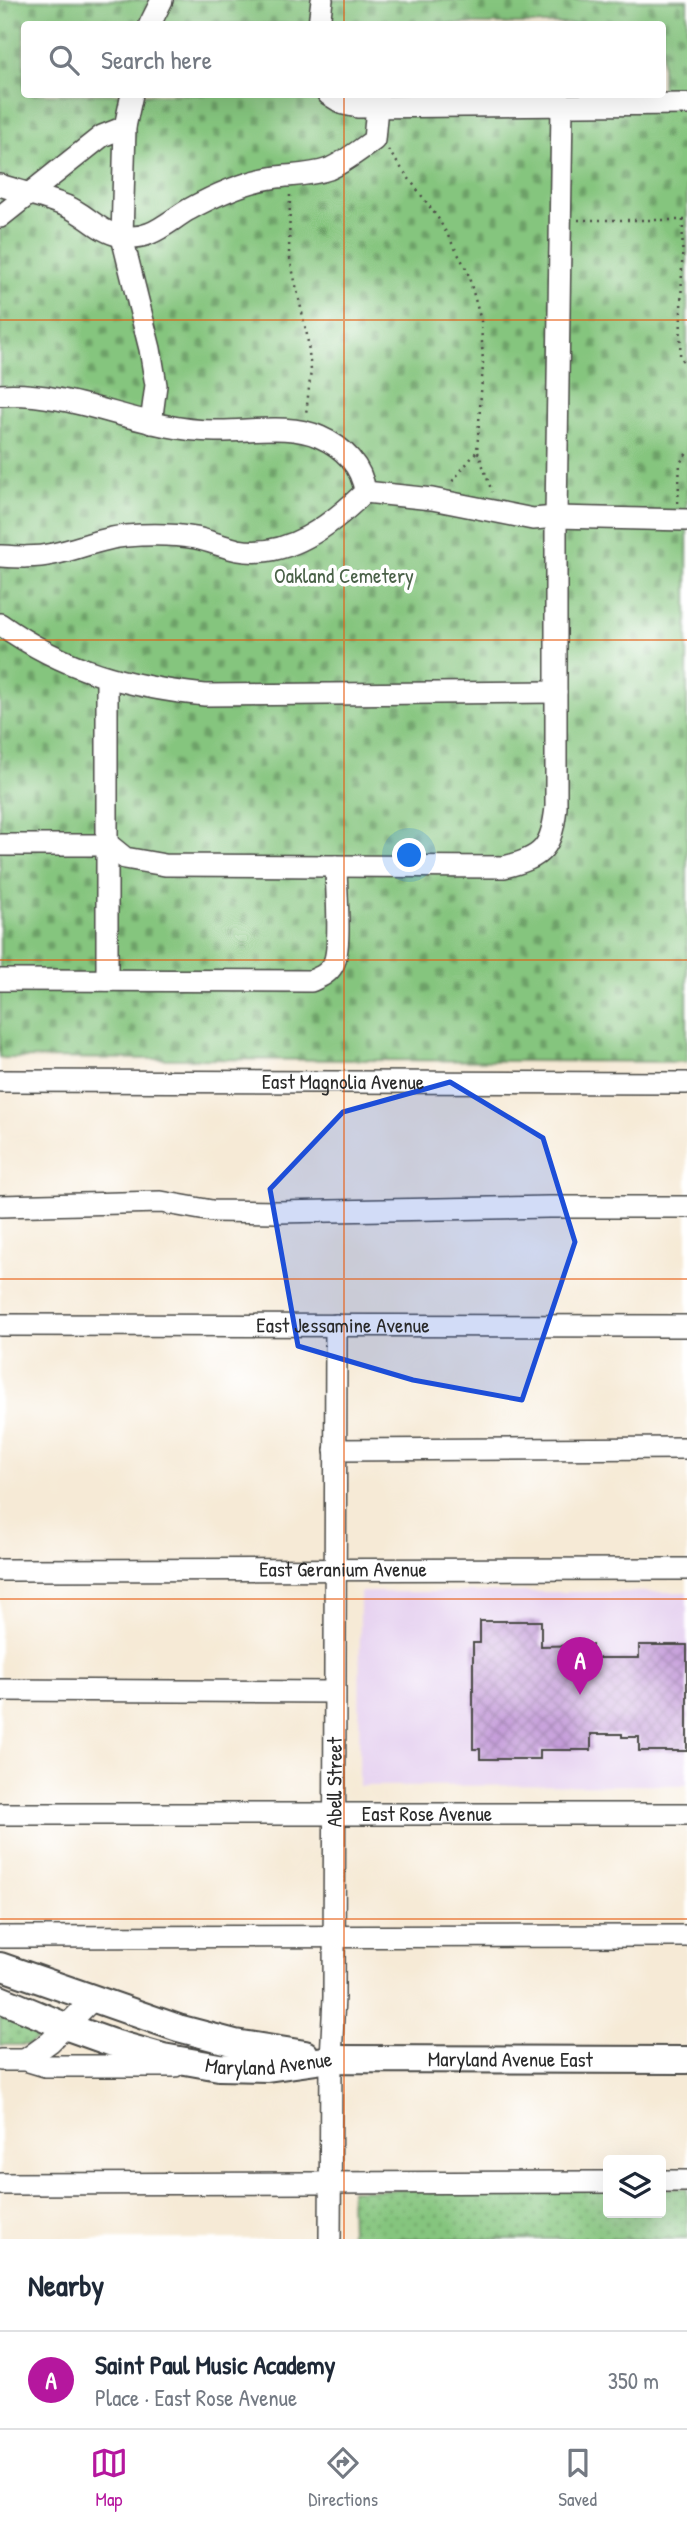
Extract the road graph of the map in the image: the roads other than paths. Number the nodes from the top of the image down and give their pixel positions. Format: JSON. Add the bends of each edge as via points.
{"nodes":[{"id":1,"x":162,"y":0,"type":"edge"},
{"id":2,"x":322,"y":0,"type":"edge"},
{"id":3,"x":152,"y":21,"type":"edge"},
{"id":4,"x":319,"y":21,"type":"edge"},
{"id":5,"x":131,"y":98,"type":"edge"},
{"id":6,"x":334,"y":98,"type":"edge"},
{"id":7,"x":687,"y":104,"type":"edge"},
{"id":8,"x":562,"y":106,"type":"junction"},
{"id":9,"x":377,"y":107,"type":"junction"},
{"id":10,"x":125,"y":127,"type":"junction"},
{"id":11,"x":0,"y":185,"type":"edge"},
{"id":12,"x":28,"y":194,"type":"junction"},
{"id":13,"x":0,"y":217,"type":"edge"},
{"id":14,"x":121,"y":237,"type":"junction"},
{"id":15,"x":0,"y":396,"type":"edge"},
{"id":16,"x":151,"y":423,"type":"junction"},
{"id":17,"x":365,"y":492,"type":"junction"},
{"id":18,"x":556,"y":517,"type":"junction"},
{"id":19,"x":682,"y":520,"type":"edge"},
{"id":20,"x":0,"y":556,"type":"edge"},
{"id":21,"x":0,"y":624,"type":"edge"},
{"id":22,"x":107,"y":678,"type":"junction"},
{"id":23,"x":556,"y":692,"type":"junction"},
{"id":24,"x":0,"y":845,"type":"edge"},
{"id":25,"x":109,"y":845,"type":"junction"},
{"id":26,"x":336,"y":866,"type":"junction"},
{"id":27,"x":0,"y":980,"type":"edge"},
{"id":28,"x":107,"y":980,"type":"junction"},
{"id":29,"x":0,"y":1081,"type":"edge"},
{"id":30,"x":687,"y":1083,"type":"edge"},
{"id":31,"x":0,"y":1206,"type":"edge"},
{"id":32,"x":687,"y":1207,"type":"edge"},
{"id":33,"x":0,"y":1325,"type":"edge"},
{"id":34,"x":336,"y":1325,"type":"junction"},
{"id":35,"x":687,"y":1326,"type":"edge"},
{"id":36,"x":687,"y":1448,"type":"edge"},
{"id":37,"x":335,"y":1450,"type":"junction"},
{"id":38,"x":335,"y":1569,"type":"junction"},
{"id":39,"x":687,"y":1569,"type":"edge"},
{"id":40,"x":0,"y":1570,"type":"edge"},
{"id":41,"x":0,"y":1690,"type":"edge"},
{"id":42,"x":334,"y":1692,"type":"junction"},
{"id":43,"x":0,"y":1814,"type":"edge"},
{"id":44,"x":687,"y":1814,"type":"edge"},
{"id":45,"x":334,"y":1815,"type":"junction"},
{"id":46,"x":334,"y":1936,"type":"junction"},
{"id":47,"x":687,"y":1936,"type":"edge"},
{"id":48,"x":0,"y":1937,"type":"edge"},
{"id":49,"x":0,"y":1966,"type":"edge"},
{"id":50,"x":0,"y":1999,"type":"edge"},
{"id":51,"x":92,"y":2000,"type":"junction"},
{"id":52,"x":65,"y":2026,"type":"junction"},
{"id":53,"x":331,"y":2059,"type":"junction"},
{"id":54,"x":0,"y":2060,"type":"edge"},
{"id":55,"x":25,"y":2060,"type":"junction"},
{"id":56,"x":687,"y":2060,"type":"edge"},
{"id":57,"x":219,"y":2067,"type":"junction"},
{"id":58,"x":666,"y":2181,"type":"edge"},
{"id":59,"x":687,"y":2181,"type":"edge"},
{"id":60,"x":603,"y":2182,"type":"edge"},
{"id":61,"x":0,"y":2184,"type":"edge"},
{"id":62,"x":331,"y":2184,"type":"junction"},
{"id":63,"x":330,"y":2239,"type":"edge"}],
"edges":[{"from":1,"to":3,"type":"street"},
{"from":2,"to":4,"type":"street"},
{"from":5,"to":10,"type":"street"},
{"from":6,"to":9,"type":"street","via":[[358,107]]},
{"from":7,"to":8,"type":"street"},
{"from":8,"to":9,"type":"street"},
{"from":8,"to":18,"type":"street"},
{"from":9,"to":14,"type":"street","via":[[374,141],[330,168],[247,183],[159,230],[142,237]]},
{"from":10,"to":12,"type":"street","via":[[102,136]]},
{"from":10,"to":14,"type":"street"},
{"from":11,"to":12,"type":"street"},
{"from":12,"to":13,"type":"street"},
{"from":12,"to":14,"type":"street","via":[[65,205],[99,229]]},
{"from":14,"to":16,"type":"street","via":[[156,385]]},
{"from":15,"to":16,"type":"street","via":[[44,396]]},
{"from":16,"to":17,"type":"street","via":[[212,432],[304,431],[335,444],[354,462]]},
{"from":17,"to":18,"type":"street","via":[[533,519]]},
{"from":17,"to":20,"type":"street","via":[[316,532],[292,544],[260,551],[159,534],[122,536],[32,558]]},
{"from":18,"to":19,"type":"street"},
{"from":18,"to":23,"type":"street"},
{"from":21,"to":22,"type":"street","via":[[29,644]]},
{"from":22,"to":23,"type":"street","via":[[205,695]]},
{"from":22,"to":25,"type":"street"},
{"from":23,"to":26,"type":"street","via":[[556,807],[554,832],[544,850],[504,867]]},
{"from":24,"to":25,"type":"street"},
{"from":25,"to":26,"type":"street","via":[[125,858],[165,865]]},
{"from":25,"to":28,"type":"street"},
{"from":26,"to":28,"type":"street","via":[[337,949],[334,964],[325,975],[294,982]]},
{"from":27,"to":28,"type":"street"},
{"from":29,"to":30,"type":"street","name":"East Magnolia Avenue"},
{"from":31,"to":32,"type":"street","via":[[161,1202],[212,1211],[276,1212]]},
{"from":33,"to":34,"type":"street","name":"East Jessamine Avenue"},
{"from":34,"to":35,"type":"street","name":"East Jessamine Avenue"},
{"from":34,"to":37,"type":"street","name":"Abell Street"},
{"from":36,"to":37,"type":"street"},
{"from":37,"to":38,"type":"street","name":"Abell Street"},
{"from":38,"to":39,"type":"street","name":"East Geranium Avenue"},
{"from":38,"to":40,"type":"street","name":"East Geranium Avenue"},
{"from":38,"to":42,"type":"street","name":"Abell Street"},
{"from":41,"to":42,"type":"street"},
{"from":42,"to":45,"type":"street","name":"Abell Street"},
{"from":43,"to":45,"type":"street","name":"East Rose Avenue"},
{"from":44,"to":45,"type":"street","name":"East Rose Avenue"},
{"from":45,"to":46,"type":"street","name":"Abell Street"},
{"from":46,"to":47,"type":"street"},
{"from":46,"to":48,"type":"street"},
{"from":46,"to":53,"type":"street","name":"Abell Street"},
{"from":49,"to":51,"type":"main road","name":"Maryland Avenue"},
{"from":50,"to":52,"type":"main road","name":"Maryland Avenue"},
{"from":51,"to":52,"type":"street"},
{"from":51,"to":53,"type":"main road","name":"Maryland Avenue","via":[[208,2036]]},
{"from":52,"to":55,"type":"street"},
{"from":52,"to":57,"type":"main road","name":"Maryland Avenue","via":[[163,2057]]},
{"from":53,"to":56,"type":"main road","name":"Maryland Avenue East"},
{"from":53,"to":57,"type":"main road","name":"Maryland Avenue","via":[[267,2068]]},
{"from":53,"to":62,"type":"street","name":"Abell Street"},
{"from":54,"to":55,"type":"street"},
{"from":55,"to":57,"type":"street","via":[[45,2066]]},
{"from":58,"to":59,"type":"street"},
{"from":60,"to":62,"type":"street"},
{"from":61,"to":62,"type":"street"},
{"from":62,"to":63,"type":"street","name":"Abell Street"}]}
